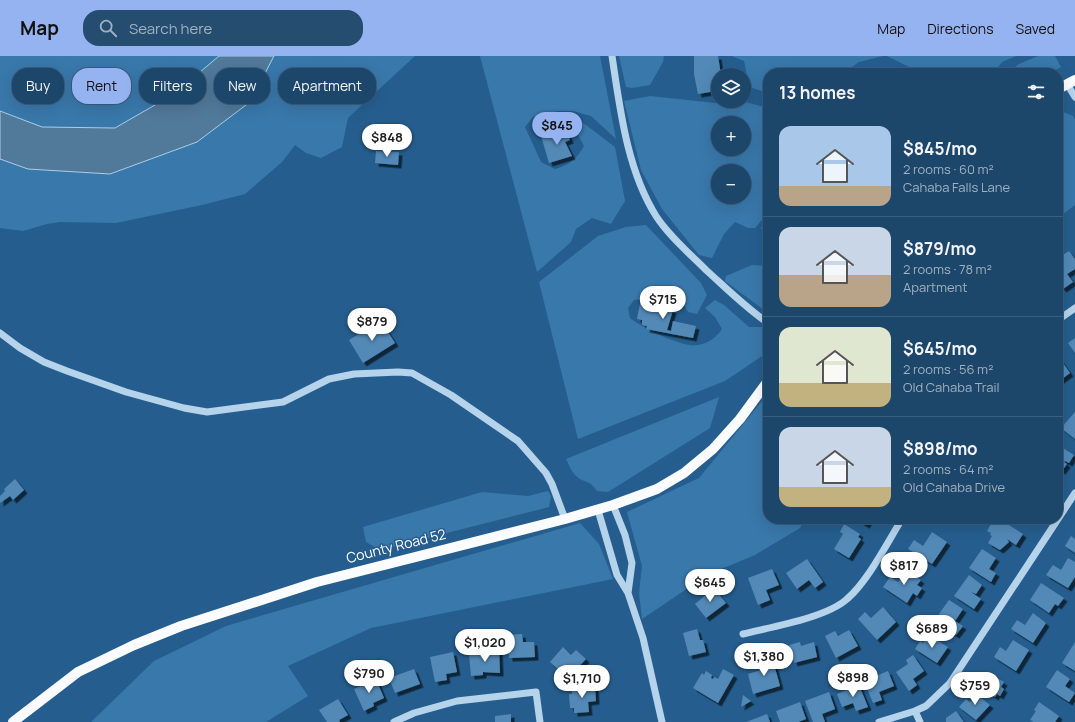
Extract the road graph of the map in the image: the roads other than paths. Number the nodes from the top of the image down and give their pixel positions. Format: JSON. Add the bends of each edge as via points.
{"nodes":[{"id":1,"x":612,"y":56,"type":"edge"},
{"id":2,"x":1071,"y":82,"type":"edge"},
{"id":3,"x":1075,"y":98,"type":"edge"},
{"id":4,"x":1075,"y":308,"type":"edge"},
{"id":5,"x":1063,"y":316,"type":"edge"},
{"id":6,"x":763,"y":319,"type":"edge"},
{"id":7,"x":0,"y":333,"type":"edge"},
{"id":8,"x":763,"y":388,"type":"edge"},
{"id":9,"x":1075,"y":493,"type":"edge"},
{"id":10,"x":613,"y":505,"type":"junction"},
{"id":11,"x":598,"y":510,"type":"junction"},
{"id":12,"x":1063,"y":511,"type":"edge"},
{"id":13,"x":565,"y":519,"type":"junction"},
{"id":14,"x":899,"y":524,"type":"edge"},
{"id":15,"x":1055,"y":524,"type":"edge"},
{"id":16,"x":628,"y":592,"type":"junction"},
{"id":17,"x":743,"y":634,"type":"dead end"},
{"id":18,"x":916,"y":711,"type":"junction"},
{"id":19,"x":15,"y":720,"type":"edge"},
{"id":20,"x":394,"y":722,"type":"edge"},
{"id":21,"x":540,"y":722,"type":"edge"},
{"id":22,"x":662,"y":722,"type":"edge"},
{"id":23,"x":879,"y":722,"type":"edge"},
{"id":24,"x":920,"y":722,"type":"edge"}],
"edges":[{"from":1,"to":6,"type":"street","via":[[635,168],[656,216],[671,235],[733,296]]},
{"from":2,"to":3,"type":"street"},
{"from":4,"to":5,"type":"street"},
{"from":7,"to":13,"type":"street","via":[[44,362],[66,371],[126,392],[207,412],[283,402],[329,379],[354,374],[412,373],[451,395],[518,441],[546,473]]},
{"from":8,"to":10,"type":"main road","name":"County Road 52","via":[[713,449],[696,464],[657,489]]},
{"from":9,"to":12,"type":"street"},
{"from":10,"to":11,"type":"main road","name":"County Road 52"},
{"from":10,"to":16,"type":"street","via":[[625,534],[632,563]]},
{"from":11,"to":13,"type":"main road","name":"County Road 52"},
{"from":11,"to":16,"type":"street","via":[[617,575]]},
{"from":13,"to":19,"type":"main road","name":"County Road 52","via":[[346,573],[181,626],[78,672]]},
{"from":14,"to":17,"type":"street","via":[[863,580],[846,600],[815,615]]},
{"from":15,"to":18,"type":"street","via":[[956,675],[926,706]]},
{"from":16,"to":22,"type":"street","via":[[643,638]]},
{"from":18,"to":23,"type":"street"},
{"from":18,"to":24,"type":"street"},
{"from":20,"to":21,"type":"street","via":[[414,713],[457,701],[536,692]]}]}
